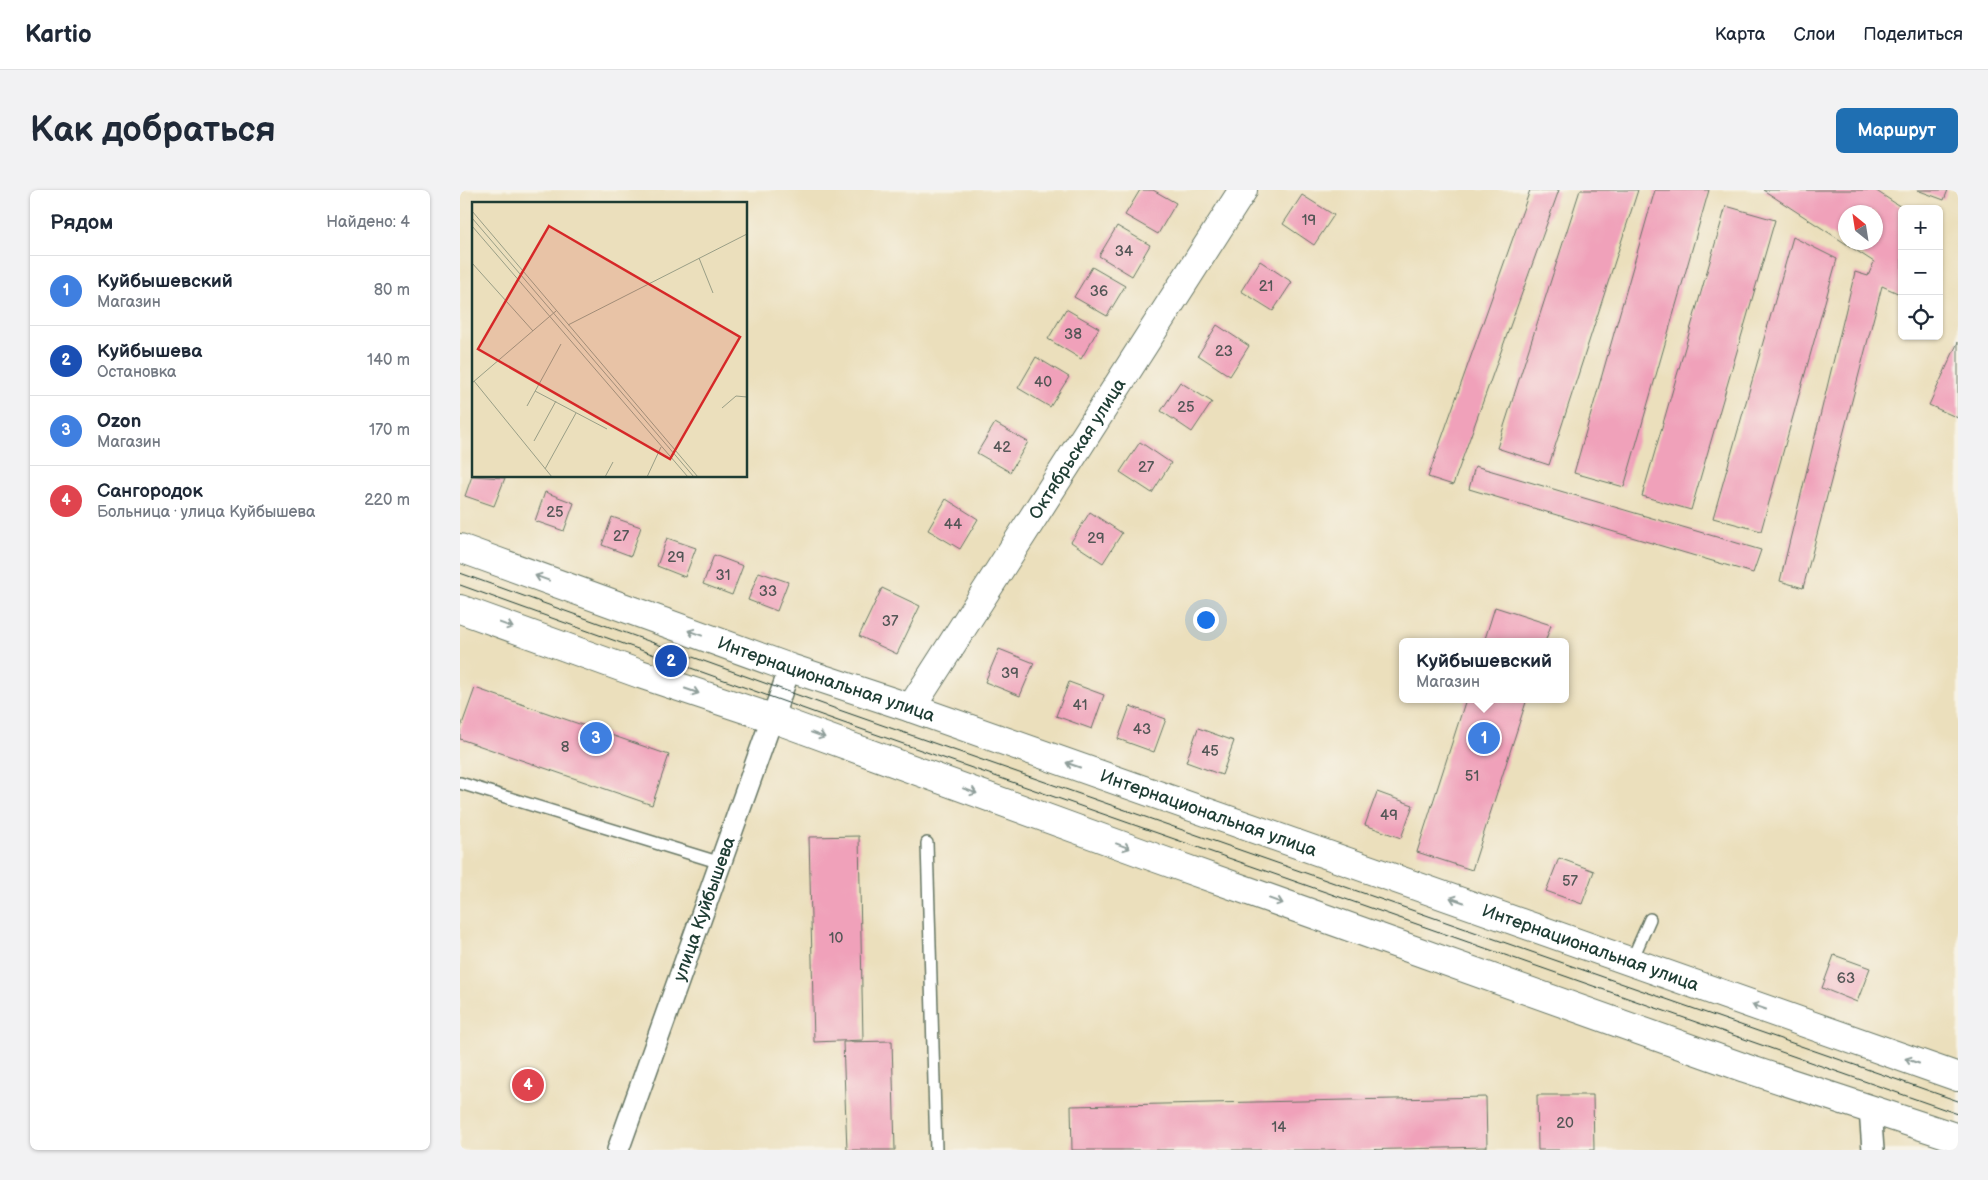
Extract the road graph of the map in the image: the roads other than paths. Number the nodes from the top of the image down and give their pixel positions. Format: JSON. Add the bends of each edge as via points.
{"nodes":[{"id":1,"x":1243,"y":190,"type":"edge"},
{"id":2,"x":460,"y":548,"type":"edge"},
{"id":3,"x":460,"y":609,"type":"edge"},
{"id":4,"x":790,"y":668,"type":"junction"},
{"id":5,"x":911,"y":708,"type":"junction"},
{"id":6,"x":772,"y":718,"type":"junction"},
{"id":7,"x":460,"y":783,"type":"edge"},
{"id":8,"x":927,"y":843,"type":"dead end"},
{"id":9,"x":721,"y":862,"type":"junction"},
{"id":10,"x":1650,"y":919,"type":"dead end"},
{"id":11,"x":1631,"y":962,"type":"junction"},
{"id":12,"x":1958,"y":1077,"type":"edge"},
{"id":13,"x":1870,"y":1109,"type":"junction"},
{"id":14,"x":1958,"y":1138,"type":"edge"},
{"id":15,"x":618,"y":1150,"type":"edge"},
{"id":16,"x":936,"y":1150,"type":"edge"},
{"id":17,"x":1873,"y":1150,"type":"edge"}],
"edges":[{"from":1,"to":5,"type":"main road","name":"Октябрьская улица"},
{"from":4,"to":2,"type":"main road","name":"Интернациональная улица","one_way":true},
{"from":3,"to":6,"type":"main road","one_way":true},
{"from":4,"to":5,"type":"main road","name":"Интернациональная улица"},
{"from":4,"to":6,"type":"street","name":"улица Куйбышева"},
{"from":11,"to":5,"type":"main road","name":"Интернациональная улица","one_way":true},
{"from":6,"to":9,"type":"street","name":"улица Куйбышева"},
{"from":6,"to":13,"type":"main road","one_way":true,"via":[[1156,858]]},
{"from":7,"to":9,"type":"lane"},
{"from":8,"to":16,"type":"lane"},
{"from":9,"to":15,"type":"street","name":"улица Куйбышева"},
{"from":10,"to":11,"type":"lane"},
{"from":12,"to":11,"type":"main road","name":"Интернациональная улица","one_way":true},
{"from":13,"to":14,"type":"main road"},
{"from":13,"to":17,"type":"street"}]}
